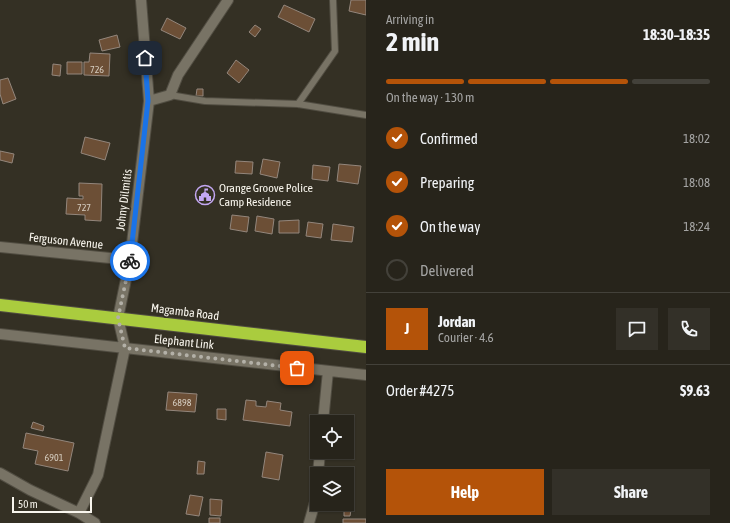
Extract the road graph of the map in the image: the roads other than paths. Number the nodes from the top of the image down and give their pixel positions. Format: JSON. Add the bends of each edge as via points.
{"nodes":[{"id":1,"x":141,"y":0,"type":"edge"},
{"id":2,"x":228,"y":0,"type":"edge"},
{"id":3,"x":333,"y":0,"type":"edge"},
{"id":4,"x":170,"y":95,"type":"junction"},
{"id":5,"x":148,"y":101,"type":"junction"},
{"id":6,"x":298,"y":104,"type":"junction"},
{"id":7,"x":366,"y":115,"type":"edge"},
{"id":8,"x":0,"y":247,"type":"edge"},
{"id":9,"x":130,"y":260,"type":"junction"},
{"id":10,"x":0,"y":305,"type":"edge"},
{"id":11,"x":118,"y":318,"type":"junction"},
{"id":12,"x":0,"y":334,"type":"edge"},
{"id":13,"x":366,"y":347,"type":"edge"},
{"id":14,"x":125,"y":348,"type":"junction"},
{"id":15,"x":328,"y":371,"type":"junction"},
{"id":16,"x":366,"y":375,"type":"edge"},
{"id":17,"x":324,"y":415,"type":"edge"},
{"id":18,"x":0,"y":473,"type":"edge"},
{"id":19,"x":312,"y":511,"type":"edge"},
{"id":20,"x":79,"y":513,"type":"junction"},
{"id":21,"x":95,"y":523,"type":"edge"},
{"id":22,"x":309,"y":523,"type":"edge"}],
"edges":[{"from":1,"to":5,"type":"street","name":"Johny Dilmitis"},
{"from":2,"to":4,"type":"street","via":[[178,75]]},
{"from":3,"to":6,"type":"lane","via":[[335,51]]},
{"from":4,"to":5,"type":"street"},
{"from":4,"to":6,"type":"lane","via":[[205,101]]},
{"from":5,"to":9,"type":"street","name":"Johny Dilmitis"},
{"from":6,"to":7,"type":"lane"},
{"from":8,"to":9,"type":"street","name":"Ferguson Avenue"},
{"from":9,"to":11,"type":"street","name":"Johny Dilmitis"},
{"from":10,"to":11,"type":"highway","name":"Magamba Road"},
{"from":11,"to":13,"type":"highway","name":"Magamba Road"},
{"from":11,"to":14,"type":"street","name":"Johny Dilmitis"},
{"from":12,"to":14,"type":"street","name":"Elephant Link"},
{"from":14,"to":15,"type":"street","name":"Elephant Link"},
{"from":14,"to":20,"type":"street","name":"Johny Dilmitis","via":[[98,475]]},
{"from":15,"to":16,"type":"street","name":"Elephant Link"},
{"from":15,"to":17,"type":"street"},
{"from":18,"to":20,"type":"street"},
{"from":19,"to":22,"type":"street"},
{"from":20,"to":21,"type":"street"}]}
